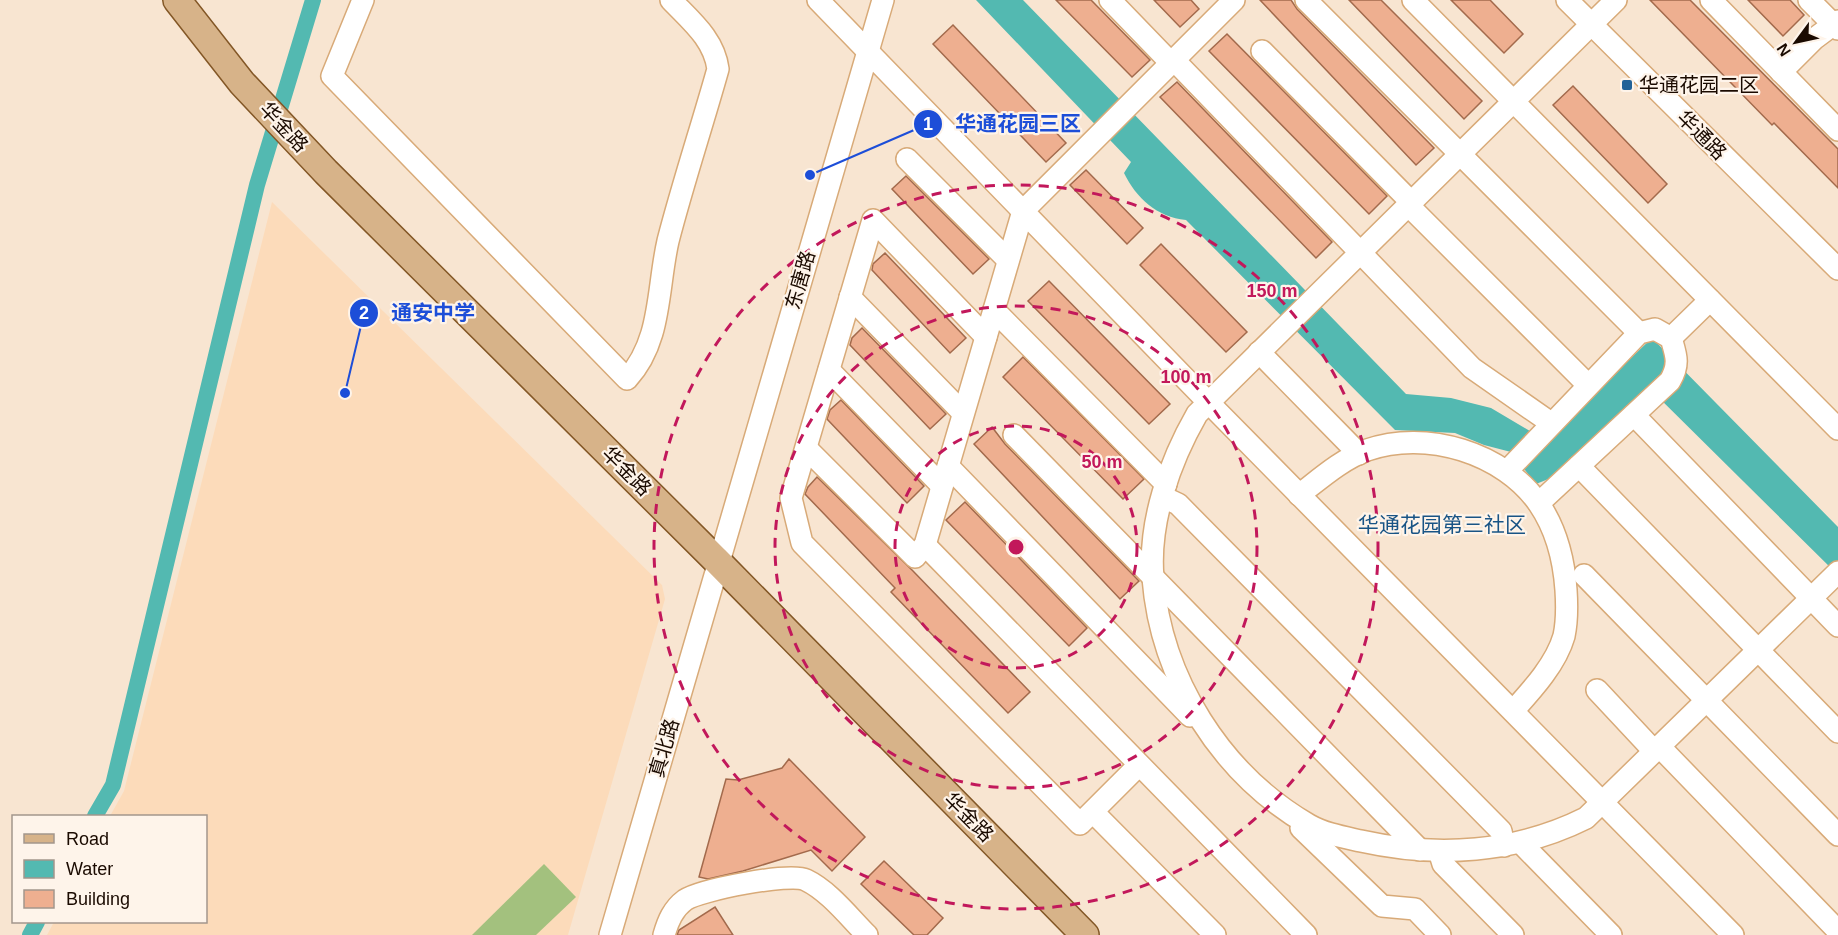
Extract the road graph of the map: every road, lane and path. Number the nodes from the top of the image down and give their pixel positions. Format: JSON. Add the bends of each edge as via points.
{"nodes":[{"id":1,"x":177,"y":0,"type":"edge"},
{"id":2,"x":363,"y":0,"type":"edge"},
{"id":3,"x":671,"y":0,"type":"edge"},
{"id":4,"x":818,"y":0,"type":"edge"},
{"id":5,"x":883,"y":0,"type":"edge"},
{"id":6,"x":1110,"y":0,"type":"edge"},
{"id":7,"x":1306,"y":0,"type":"edge"},
{"id":8,"x":1413,"y":0,"type":"edge"},
{"id":9,"x":1566,"y":0,"type":"edge"},
{"id":10,"x":1616,"y":0,"type":"edge"},
{"id":11,"x":1711,"y":0,"type":"edge"},
{"id":12,"x":1809,"y":0,"type":"edge"},
{"id":13,"x":1220,"y":5,"type":"edge"},
{"id":14,"x":1836,"y":25,"type":"edge"},
{"id":15,"x":1591,"y":26,"type":"junction"},
{"id":16,"x":868,"y":51,"type":"junction"},
{"id":17,"x":1262,"y":51,"type":"dead end"},
{"id":18,"x":1172,"y":60,"type":"junction"},
{"id":19,"x":1781,"y":72,"type":"junction"},
{"id":20,"x":1514,"y":102,"type":"junction"},
{"id":21,"x":1838,"y":130,"type":"edge"},
{"id":22,"x":1459,"y":154,"type":"junction"},
{"id":23,"x":907,"y":159,"type":"dead end"},
{"id":24,"x":1409,"y":203,"type":"junction"},
{"id":25,"x":1023,"y":211,"type":"junction"},
{"id":26,"x":1360,"y":252,"type":"junction"},
{"id":27,"x":1008,"y":260,"type":"junction"},
{"id":28,"x":1838,"y":269,"type":"edge"},
{"id":29,"x":850,"y":297,"type":"junction"},
{"id":30,"x":1710,"y":300,"type":"junction"},
{"id":31,"x":994,"y":310,"type":"junction"},
{"id":32,"x":1639,"y":333,"type":"junction"},
{"id":33,"x":986,"y":337,"type":"junction"},
{"id":34,"x":1671,"y":338,"type":"junction"},
{"id":35,"x":1259,"y":352,"type":"junction"},
{"id":36,"x":830,"y":370,"type":"junction"},
{"id":37,"x":1588,"y":385,"type":"junction"},
{"id":38,"x":1209,"y":403,"type":"junction"},
{"id":39,"x":963,"y":413,"type":"junction"},
{"id":40,"x":1634,"y":415,"type":"junction"},
{"id":41,"x":1545,"y":428,"type":"junction"},
{"id":42,"x":1838,"y":429,"type":"edge"},
{"id":43,"x":1014,"y":435,"type":"dead end"},
{"id":44,"x":807,"y":448,"type":"junction"},
{"id":45,"x":1359,"y":454,"type":"junction"},
{"id":46,"x":1510,"y":466,"type":"junction"},
{"id":47,"x":1579,"y":466,"type":"junction"},
{"id":48,"x":945,"y":476,"type":"junction"},
{"id":49,"x":1165,"y":490,"type":"junction"},
{"id":50,"x":1299,"y":495,"type":"junction"},
{"id":51,"x":1539,"y":504,"type":"junction"},
{"id":52,"x":925,"y":545,"type":"junction"},
{"id":53,"x":717,"y":561,"type":"junction"},
{"id":54,"x":1838,"y":572,"type":"edge"},
{"id":55,"x":1584,"y":575,"type":"dead end"},
{"id":56,"x":1153,"y":577,"type":"junction"},
{"id":57,"x":1815,"y":594,"type":"junction"},
{"id":58,"x":1838,"y":626,"type":"edge"},
{"id":59,"x":1758,"y":649,"type":"junction"},
{"id":60,"x":1169,"y":650,"type":"junction"},
{"id":61,"x":1148,"y":673,"type":"junction"},
{"id":62,"x":1597,"y":690,"type":"dead end"},
{"id":63,"x":1707,"y":700,"type":"junction"},
{"id":64,"x":1513,"y":711,"type":"junction"},
{"id":65,"x":1838,"y":732,"type":"edge"},
{"id":66,"x":1215,"y":742,"type":"junction"},
{"id":67,"x":1657,"y":748,"type":"junction"},
{"id":68,"x":1139,"y":765,"type":"junction"},
{"id":69,"x":1602,"y":802,"type":"junction"},
{"id":70,"x":1093,"y":812,"type":"junction"},
{"id":71,"x":1838,"y":835,"type":"edge"},
{"id":72,"x":1324,"y":840,"type":"junction"},
{"id":73,"x":1513,"y":845,"type":"junction"},
{"id":74,"x":1429,"y":851,"type":"junction"},
{"id":75,"x":1838,"y":931,"type":"edge"},
{"id":76,"x":610,"y":935,"type":"edge"},
{"id":77,"x":664,"y":935,"type":"edge"},
{"id":78,"x":867,"y":935,"type":"edge"},
{"id":79,"x":1085,"y":935,"type":"edge"},
{"id":80,"x":1215,"y":935,"type":"edge"},
{"id":81,"x":1305,"y":935,"type":"edge"},
{"id":82,"x":1440,"y":935,"type":"edge"},
{"id":83,"x":1513,"y":935,"type":"edge"},
{"id":84,"x":1611,"y":935,"type":"edge"},
{"id":85,"x":1733,"y":935,"type":"edge"}],
"edges":[{"from":1,"to":53,"type":"main road","name":"华金路","via":[[249,90],[304,148]]},
{"from":2,"to":3,"type":"street","via":[[332,76],[627,379],[650,347],[668,242],[718,69],[710,42]]},
{"from":4,"to":16,"type":"street"},
{"from":5,"to":16,"type":"street","name":"东唐路"},
{"from":6,"to":18,"type":"street"},
{"from":7,"to":22,"type":"street"},
{"from":8,"to":20,"type":"street"},
{"from":9,"to":15,"type":"street","name":"华通路"},
{"from":10,"to":15,"type":"street"},
{"from":11,"to":19,"type":"street"},
{"from":12,"to":14,"type":"street"},
{"from":13,"to":18,"type":"street"},
{"from":14,"to":19,"type":"street"},
{"from":15,"to":20,"type":"street"},
{"from":15,"to":28,"type":"street","name":"华通路"},
{"from":16,"to":25,"type":"street"},
{"from":16,"to":53,"type":"street","name":"东唐路"},
{"from":17,"to":24,"type":"street"},
{"from":18,"to":25,"type":"street"},
{"from":18,"to":26,"type":"street"},
{"from":19,"to":21,"type":"street"},
{"from":20,"to":22,"type":"street"},
{"from":20,"to":30,"type":"street"},
{"from":22,"to":24,"type":"street"},
{"from":22,"to":32,"type":"street"},
{"from":23,"to":27,"type":"street"},
{"from":24,"to":26,"type":"street"},
{"from":24,"to":37,"type":"street"},
{"from":25,"to":27,"type":"street"},
{"from":25,"to":38,"type":"street"},
{"from":26,"to":35,"type":"street"},
{"from":26,"to":41,"type":"street","via":[[1472,368]]},
{"from":27,"to":31,"type":"street"},
{"from":29,"to":33,"type":"street","via":[[873,220]]},
{"from":29,"to":36,"type":"street"},
{"from":29,"to":39,"type":"street"},
{"from":30,"to":34,"type":"street"},
{"from":30,"to":42,"type":"street"},
{"from":31,"to":33,"type":"street"},
{"from":31,"to":49,"type":"street"},
{"from":32,"to":34,"type":"street","via":[[1655,329]]},
{"from":32,"to":37,"type":"street"},
{"from":33,"to":39,"type":"street"},
{"from":34,"to":40,"type":"street","via":[[1677,370]]},
{"from":35,"to":38,"type":"street"},
{"from":35,"to":45,"type":"street"},
{"from":36,"to":44,"type":"street"},
{"from":36,"to":48,"type":"street"},
{"from":37,"to":41,"type":"street"},
{"from":38,"to":49,"type":"street","via":[[1197,414],[1182,441]]},
{"from":38,"to":50,"type":"street"},
{"from":39,"to":48,"type":"street"},
{"from":40,"to":47,"type":"street"},
{"from":40,"to":57,"type":"street"},
{"from":41,"to":46,"type":"street"},
{"from":43,"to":56,"type":"street"},
{"from":44,"to":52,"type":"street","via":[[915,557]]},
{"from":44,"to":70,"type":"street","via":[[790,498],[802,543],[1080,824]]},
{"from":45,"to":46,"type":"street","via":[[1404,443],[1439,445]]},
{"from":45,"to":50,"type":"street"},
{"from":46,"to":51,"type":"street"},
{"from":47,"to":51,"type":"street"},
{"from":47,"to":59,"type":"street"},
{"from":48,"to":52,"type":"street"},
{"from":48,"to":61,"type":"street"},
{"from":49,"to":56,"type":"street","via":[[1156,525]]},
{"from":49,"to":73,"type":"street"},
{"from":50,"to":64,"type":"street"},
{"from":51,"to":64,"type":"street","via":[[1553,530],[1564,569],[1564,636],[1551,664]]},
{"from":52,"to":68,"type":"street"},
{"from":53,"to":76,"type":"street","name":"真北路"},
{"from":53,"to":79,"type":"main road","name":"华金路"},
{"from":54,"to":57,"type":"street"},
{"from":55,"to":63,"type":"street"},
{"from":56,"to":60,"type":"street"},
{"from":56,"to":74,"type":"street"},
{"from":57,"to":58,"type":"street"},
{"from":57,"to":59,"type":"street"},
{"from":59,"to":63,"type":"street"},
{"from":59,"to":65,"type":"street"},
{"from":60,"to":61,"type":"street"},
{"from":60,"to":66,"type":"street","via":[[1191,708]]},
{"from":61,"to":66,"type":"street"},
{"from":62,"to":67,"type":"street"},
{"from":63,"to":67,"type":"street"},
{"from":63,"to":71,"type":"street"},
{"from":64,"to":69,"type":"street"},
{"from":66,"to":72,"type":"street","via":[[1269,798]]},
{"from":67,"to":69,"type":"street"},
{"from":67,"to":75,"type":"street"},
{"from":68,"to":70,"type":"street"},
{"from":68,"to":81,"type":"street"},
{"from":69,"to":73,"type":"street","via":[[1586,818],[1555,833]]},
{"from":69,"to":85,"type":"street"},
{"from":70,"to":80,"type":"street"},
{"from":72,"to":74,"type":"street"},
{"from":72,"to":82,"type":"street","via":[[1382,906],[1415,909]]},
{"from":73,"to":74,"type":"street"},
{"from":73,"to":84,"type":"street"},
{"from":74,"to":83,"type":"street"},
{"from":77,"to":78,"type":"street","via":[[674,911],[705,891],[788,877],[804,878],[818,888]]}]}
